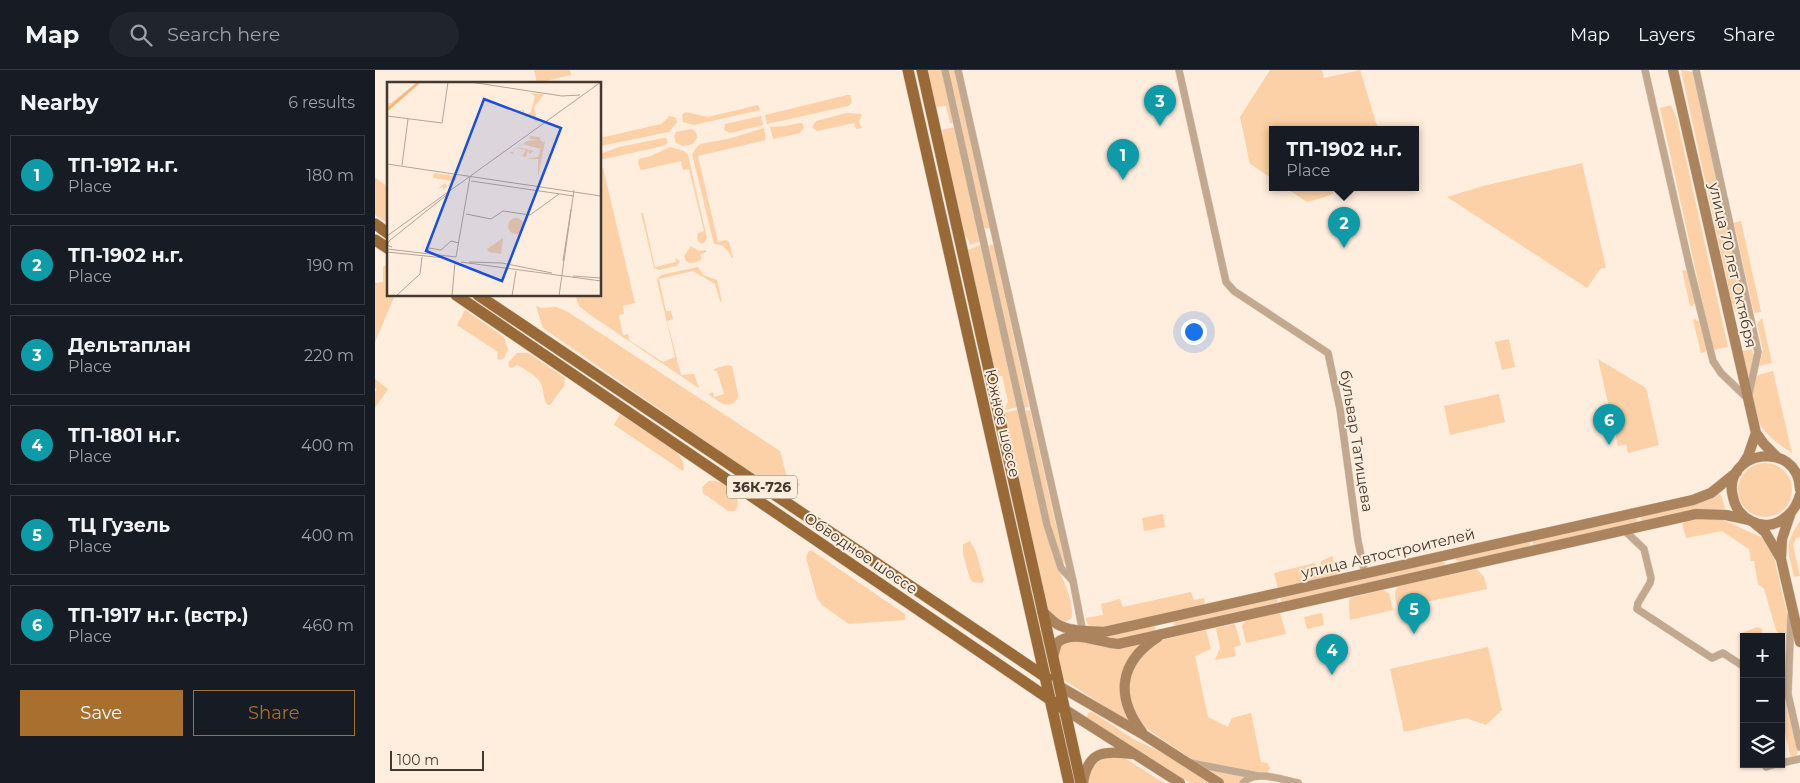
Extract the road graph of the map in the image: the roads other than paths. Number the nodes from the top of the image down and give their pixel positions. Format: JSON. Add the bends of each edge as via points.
{"nodes":[{"id":1,"x":909,"y":70,"type":"edge"},
{"id":2,"x":922,"y":70,"type":"edge"},
{"id":3,"x":945,"y":70,"type":"edge"},
{"id":4,"x":958,"y":70,"type":"edge"},
{"id":5,"x":1179,"y":70,"type":"edge"},
{"id":6,"x":1645,"y":70,"type":"edge"},
{"id":7,"x":1673,"y":70,"type":"edge"},
{"id":8,"x":1696,"y":70,"type":"edge"},
{"id":9,"x":375,"y":224,"type":"edge"},
{"id":10,"x":387,"y":233,"type":"edge"},
{"id":11,"x":375,"y":240,"type":"edge"},
{"id":12,"x":387,"y":248,"type":"edge"},
{"id":13,"x":457,"y":296,"type":"edge"},
{"id":14,"x":479,"y":296,"type":"edge"},
{"id":15,"x":1748,"y":399,"type":"junction"},
{"id":16,"x":1756,"y":433,"type":"junction"},
{"id":17,"x":1781,"y":459,"type":"junction"},
{"id":18,"x":1800,"y":467,"type":"edge"},
{"id":19,"x":1739,"y":468,"type":"junction"},
{"id":20,"x":1800,"y":490,"type":"edge"},
{"id":21,"x":1800,"y":495,"type":"edge"},
{"id":22,"x":1794,"y":511,"type":"edge"},
{"id":23,"x":1750,"y":521,"type":"junction"},
{"id":24,"x":1624,"y":530,"type":"junction"},
{"id":25,"x":1450,"y":555,"type":"junction"},
{"id":26,"x":1781,"y":559,"type":"junction"},
{"id":27,"x":1453,"y":568,"type":"junction"},
{"id":28,"x":1365,"y":574,"type":"junction"},
{"id":29,"x":1073,"y":581,"type":"junction"},
{"id":30,"x":1791,"y":602,"type":"junction"},
{"id":31,"x":1043,"y":611,"type":"junction"},
{"id":32,"x":1800,"y":615,"type":"edge"},
{"id":33,"x":1168,"y":618,"type":"junction"},
{"id":34,"x":1168,"y":632,"type":"junction"},
{"id":35,"x":1083,"y":634,"type":"junction"},
{"id":36,"x":1800,"y":642,"type":"edge"},
{"id":37,"x":1053,"y":658,"type":"junction"},
{"id":38,"x":1740,"y":664,"type":"edge"},
{"id":39,"x":1045,"y":677,"type":"junction"},
{"id":40,"x":1059,"y":686,"type":"junction"},
{"id":41,"x":1050,"y":700,"type":"junction"},
{"id":42,"x":1096,"y":707,"type":"junction"},
{"id":43,"x":1064,"y":709,"type":"junction"},
{"id":44,"x":1086,"y":722,"type":"junction"},
{"id":45,"x":1144,"y":735,"type":"junction"},
{"id":46,"x":1800,"y":748,"type":"edge"},
{"id":47,"x":1135,"y":754,"type":"junction"},
{"id":48,"x":1800,"y":759,"type":"edge"},
{"id":49,"x":1785,"y":762,"type":"edge"},
{"id":50,"x":1188,"y":763,"type":"junction"},
{"id":51,"x":1206,"y":775,"type":"junction"},
{"id":52,"x":1259,"y":776,"type":"junction"},
{"id":53,"x":1069,"y":783,"type":"edge"},
{"id":54,"x":1082,"y":783,"type":"edge"},
{"id":55,"x":1180,"y":783,"type":"edge"},
{"id":56,"x":1214,"y":783,"type":"edge"},
{"id":57,"x":1219,"y":783,"type":"edge"},
{"id":58,"x":1243,"y":783,"type":"edge"},
{"id":59,"x":1298,"y":783,"type":"edge"}],
"edges":[{"from":1,"to":39,"type":"main road","name":"Южное шоссе"},
{"from":2,"to":31,"type":"main road","name":"Южное шоссе"},
{"from":3,"to":29,"type":"street","via":[[1047,525],[1061,568]]},
{"from":4,"to":29,"type":"street"},
{"from":5,"to":28,"type":"street","name":"бульвар Татищева","via":[[1226,282],[1234,291],[1328,353],[1340,409]]},
{"from":6,"to":15,"type":"street","via":[[1713,361]]},
{"from":7,"to":15,"type":"main road","name":"улица 70 лет Октября"},
{"from":8,"to":15,"type":"street","via":[[1758,352]]},
{"from":9,"to":10,"type":"main road"},
{"from":11,"to":12,"type":"main road"},
{"from":13,"to":41,"type":"main road","name":"Обводное шоссе","number":"36К-726"},
{"from":14,"to":39,"type":"main road","name":"Обводное шоссе","number":"36К-726"},
{"from":15,"to":16,"type":"main road","name":"улица 70 лет Октября"},
{"from":16,"to":17,"type":"main road","name":"улица 70 лет Октября","via":[[1763,444]]},
{"from":16,"to":19,"type":"main road","via":[[1748,456]]},
{"from":17,"to":18,"type":"main road"},
{"from":17,"to":19,"type":"main road","via":[[1757,457]]},
{"from":17,"to":20,"type":"main road","via":[[1797,474]]},
{"from":19,"to":23,"type":"main road","via":[[1732,493],[1737,508]]},
{"from":19,"to":25,"type":"main road","name":"улица Автостроителей","via":[[1711,493],[1693,500]]},
{"from":21,"to":22,"type":"main road"},
{"from":22,"to":23,"type":"main road","name":"улица Автостроителей","via":[[1772,524]]},
{"from":22,"to":26,"type":"main road","via":[[1782,539]]},
{"from":23,"to":24,"type":"main road","name":"улица Автостроителей","via":[[1726,515],[1696,514]]},
{"from":23,"to":26,"type":"main road","via":[[1765,532]]},
{"from":24,"to":27,"type":"main road","name":"улица Автостроителей"},
{"from":24,"to":38,"type":"street","via":[[1644,549],[1651,578],[1637,609],[1712,658],[1723,653]]},
{"from":25,"to":27,"type":"main road"},
{"from":25,"to":28,"type":"main road","name":"улица Автостроителей"},
{"from":26,"to":30,"type":"main road"},
{"from":27,"to":34,"type":"main road","name":"улица Автостроителей"},
{"from":28,"to":33,"type":"main road","name":"улица Автостроителей"},
{"from":29,"to":35,"type":"street"},
{"from":30,"to":32,"type":"street"},
{"from":30,"to":36,"type":"main road"},
{"from":30,"to":46,"type":"street","via":[[1788,694]]},
{"from":31,"to":35,"type":"main road","name":"улица Автостроителей","via":[[1057,624]]},
{"from":31,"to":37,"type":"main road","name":"Южное шоссе"},
{"from":33,"to":34,"type":"main road"},
{"from":33,"to":35,"type":"main road","name":"улица Автостроителей"},
{"from":34,"to":35,"type":"main road","name":"улица Автостроителей","via":[[1118,644]]},
{"from":34,"to":45,"type":"main road","name":"улица Автостроителей","via":[[1141,650],[1125,676],[1128,710]]},
{"from":35,"to":37,"type":"main road","name":"улица Автостроителей","via":[[1063,638],[1055,647]]},
{"from":37,"to":40,"type":"main road","name":"Южное шоссе"},
{"from":39,"to":40,"type":"main road","name":"Обводное шоссе","number":"36К-726"},
{"from":39,"to":41,"type":"main road","name":"Южное шоссе"},
{"from":40,"to":42,"type":"main road"},
{"from":40,"to":43,"type":"main road","name":"Южное шоссе"},
{"from":41,"to":43,"type":"main road","name":"Обводное шоссе"},
{"from":41,"to":53,"type":"main road","name":"Южное шоссе"},
{"from":42,"to":44,"type":"main road","via":[[1085,712]]},
{"from":42,"to":45,"type":"main road"},
{"from":43,"to":44,"type":"main road"},
{"from":43,"to":54,"type":"main road","name":"Южное шоссе"},
{"from":44,"to":47,"type":"main road"},
{"from":45,"to":50,"type":"main road"},
{"from":47,"to":54,"type":"main road","via":[[1106,752],[1096,756],[1086,768]]},
{"from":47,"to":55,"type":"main road"},
{"from":48,"to":49,"type":"street"},
{"from":50,"to":51,"type":"main road"},
{"from":50,"to":52,"type":"street"},
{"from":51,"to":56,"type":"main road"},
{"from":51,"to":57,"type":"main road"},
{"from":52,"to":58,"type":"street","via":[[1248,778]]},
{"from":52,"to":59,"type":"street"}]}
